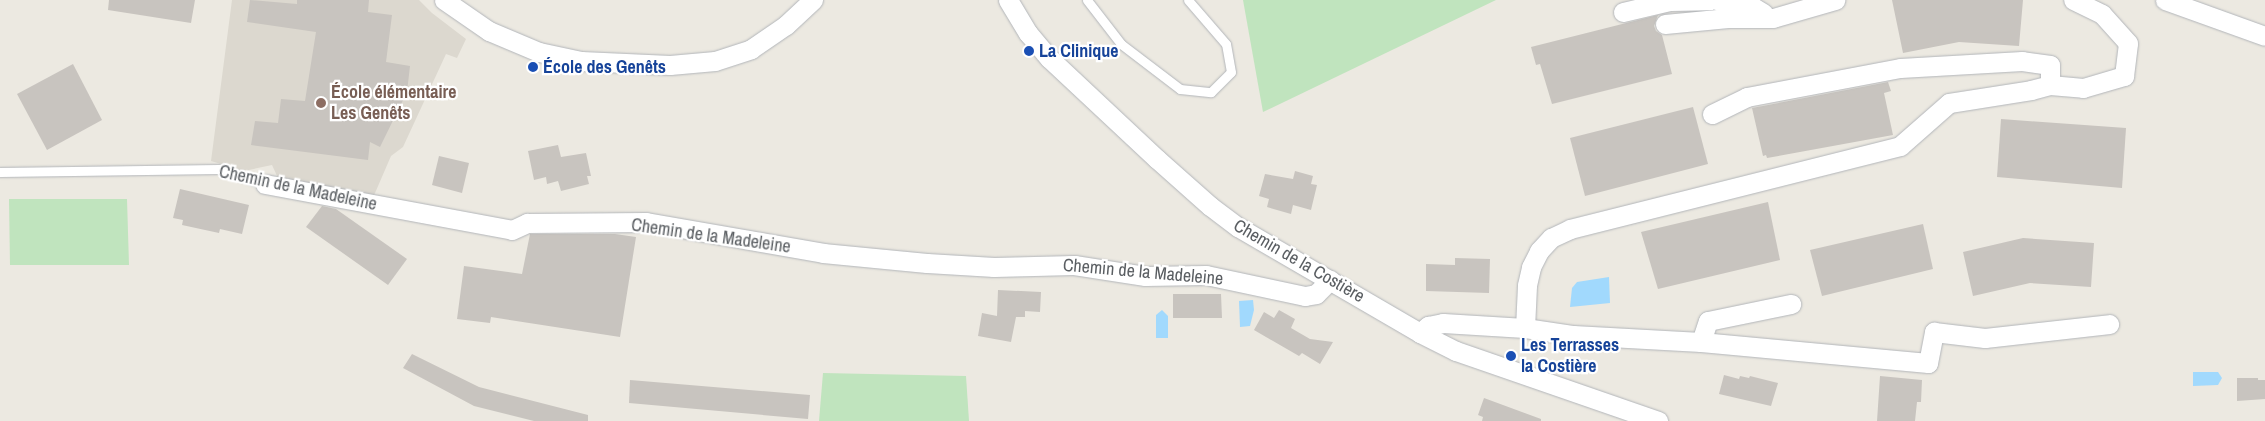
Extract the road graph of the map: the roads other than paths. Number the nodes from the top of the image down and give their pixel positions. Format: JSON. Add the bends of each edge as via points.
{"nodes":[{"id":1,"x":444,"y":0,"type":"edge"},
{"id":2,"x":813,"y":0,"type":"edge"},
{"id":3,"x":1008,"y":0,"type":"edge"},
{"id":4,"x":1087,"y":0,"type":"edge"},
{"id":5,"x":1188,"y":0,"type":"edge"},
{"id":6,"x":1709,"y":0,"type":"edge"},
{"id":7,"x":1716,"y":0,"type":"edge"},
{"id":8,"x":1836,"y":0,"type":"edge"},
{"id":9,"x":2073,"y":0,"type":"edge"},
{"id":10,"x":2164,"y":0,"type":"edge"},
{"id":11,"x":1623,"y":12,"type":"dead end"},
{"id":12,"x":1773,"y":18,"type":"junction"},
{"id":13,"x":1665,"y":24,"type":"dead end"},
{"id":14,"x":2265,"y":36,"type":"edge"},
{"id":15,"x":2050,"y":85,"type":"junction"},
{"id":16,"x":1712,"y":114,"type":"dead end"},
{"id":17,"x":0,"y":172,"type":"edge"},
{"id":18,"x":265,"y":184,"type":"joint"},
{"id":19,"x":1330,"y":280,"type":"junction"},
{"id":20,"x":1791,"y":304,"type":"dead end"},
{"id":21,"x":2109,"y":324,"type":"dead end"},
{"id":22,"x":1525,"y":328,"type":"junction"},
{"id":23,"x":1420,"y":333,"type":"junction"},
{"id":24,"x":1701,"y":342,"type":"junction"},
{"id":25,"x":1658,"y":421,"type":"edge"}],
"edges":[{"from":1,"to":2,"type":"street","via":[[489,32],[539,52],[582,61],[670,65],[715,61],[751,49],[786,25]]},
{"from":3,"to":19,"type":"street","name":"Chemin de la Costière","via":[[1028,33],[1049,58],[1210,206],[1238,227]]},
{"from":4,"to":5,"type":"lane","via":[[1121,44],[1180,89],[1211,92],[1231,72],[1226,44]]},
{"from":6,"to":11,"type":"street","via":[[1670,1]]},
{"from":7,"to":12,"type":"street","via":[[1753,7]]},
{"from":8,"to":12,"type":"street"},
{"from":9,"to":15,"type":"street","via":[[2102,14],[2128,43],[2124,76],[2083,88]]},
{"from":10,"to":14,"type":"street"},
{"from":12,"to":13,"type":"street"},
{"from":15,"to":16,"type":"street","via":[[2050,66],[2022,61],[1900,68],[1747,96]]},
{"from":15,"to":22,"type":"street","via":[[1949,103],[1900,146],[1570,229],[1551,238],[1531,266]]},
{"from":17,"to":18,"type":"lane","name":"Chemin de la Madeleine","via":[[219,169]]},
{"from":18,"to":19,"type":"street","name":"Chemin de la Madeleine","via":[[512,230],[527,223],[646,222],[823,252],[927,263],[994,267],[1074,264],[1145,276],[1206,275],[1305,296],[1316,294]]},
{"from":19,"to":23,"type":"street","name":"Chemin de la Costière"},
{"from":20,"to":24,"type":"street","via":[[1708,321]]},
{"from":21,"to":24,"type":"street","via":[[1986,338],[1934,332],[1928,363]]},
{"from":22,"to":23,"type":"street","via":[[1435,323]]},
{"from":22,"to":24,"type":"street","via":[[1573,335]]},
{"from":23,"to":25,"type":"street","name":"Chemin de la Costière","via":[[1503,369]]}]}
